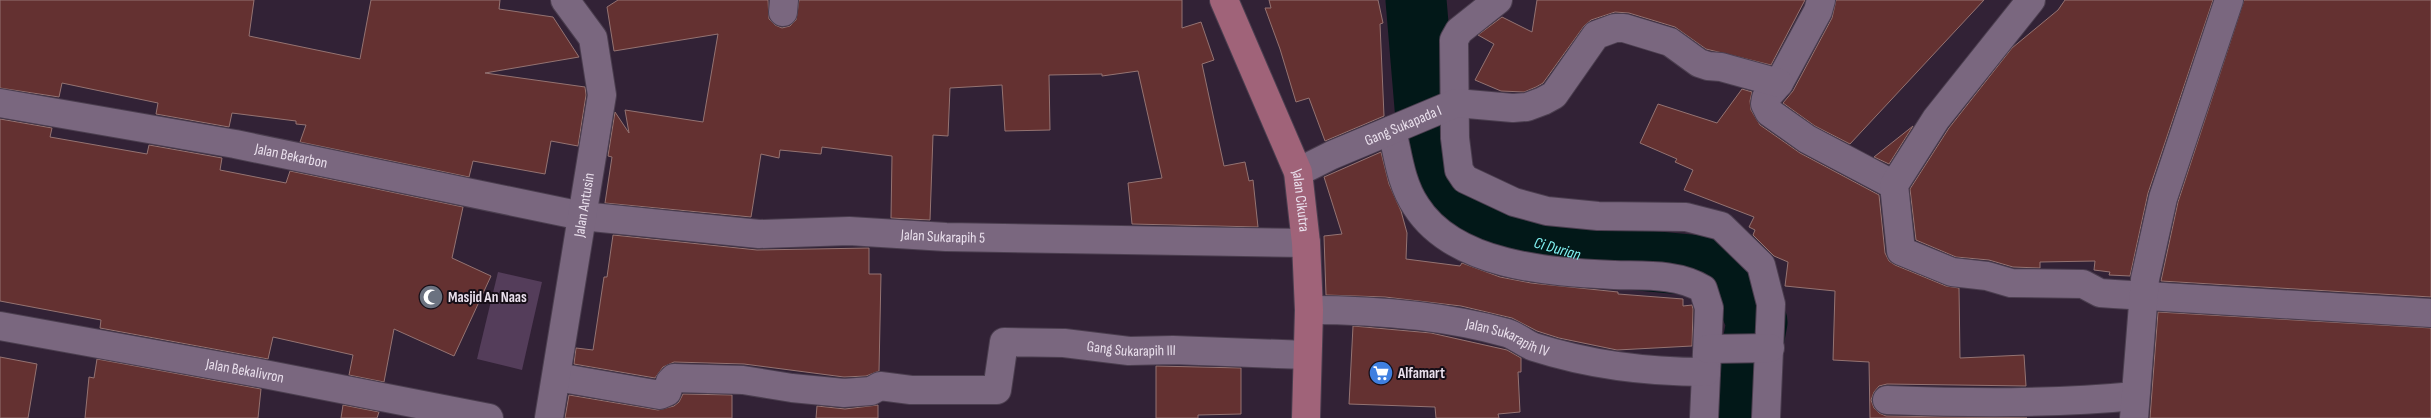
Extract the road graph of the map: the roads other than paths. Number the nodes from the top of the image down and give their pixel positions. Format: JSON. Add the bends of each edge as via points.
{"nodes":[{"id":1,"x":565,"y":0,"type":"edge"},
{"id":2,"x":1224,"y":0,"type":"edge"},
{"id":3,"x":1498,"y":0,"type":"edge"},
{"id":4,"x":1821,"y":0,"type":"edge"},
{"id":5,"x":2030,"y":0,"type":"edge"},
{"id":6,"x":2229,"y":0,"type":"edge"},
{"id":7,"x":1778,"y":83,"type":"junction"},
{"id":8,"x":0,"y":103,"type":"edge"},
{"id":9,"x":1455,"y":104,"type":"junction"},
{"id":10,"x":1395,"y":128,"type":"junction"},
{"id":11,"x":1298,"y":172,"type":"junction"},
{"id":12,"x":1894,"y":185,"type":"junction"},
{"id":13,"x":582,"y":216,"type":"junction"},
{"id":14,"x":1306,"y":243,"type":"junction"},
{"id":15,"x":2143,"y":295,"type":"junction"},
{"id":16,"x":1308,"y":310,"type":"junction"},
{"id":17,"x":2431,"y":313,"type":"edge"},
{"id":18,"x":0,"y":326,"type":"edge"},
{"id":19,"x":1766,"y":348,"type":"junction"},
{"id":20,"x":1307,"y":355,"type":"junction"},
{"id":21,"x":1709,"y":357,"type":"junction"},
{"id":22,"x":557,"y":378,"type":"junction"},
{"id":23,"x":1887,"y":400,"type":"dead end"},
{"id":24,"x":2135,"y":407,"type":"edge"},
{"id":25,"x":489,"y":418,"type":"edge"},
{"id":26,"x":550,"y":418,"type":"edge"},
{"id":27,"x":1306,"y":418,"type":"edge"},
{"id":28,"x":1704,"y":418,"type":"edge"},
{"id":29,"x":1766,"y":418,"type":"edge"}],
"edges":[{"from":1,"to":13,"type":"street","name":"Jalan Antusin","via":[[593,38],[602,96]]},
{"from":2,"to":11,"type":"main road","name":"Jalan Cikutra"},
{"from":3,"to":9,"type":"street","via":[[1473,18],[1455,37]]},
{"from":4,"to":7,"type":"street","via":[[1818,12]]},
{"from":5,"to":12,"type":"street","via":[[1936,119]]},
{"from":6,"to":15,"type":"street","via":[[2163,198]]},
{"from":7,"to":9,"type":"street","name":"Gang Sukapada I","via":[[1721,66],[1708,66],[1670,42],[1615,28],[1596,35],[1554,95],[1527,107]]},
{"from":7,"to":12,"type":"street","via":[[1766,98],[1769,112],[1807,139]]},
{"from":8,"to":13,"type":"street","name":"Jalan Bekarbon","via":[[235,144]]},
{"from":9,"to":10,"type":"street","name":"Gang Sukapada I"},
{"from":9,"to":19,"type":"street","via":[[1459,170],[1465,180],[1484,190],[1547,211],[1598,216],[1686,217],[1721,226],[1758,261],[1764,272],[1771,304]]},
{"from":10,"to":11,"type":"street","name":"Gang Sukapada I"},
{"from":10,"to":21,"type":"street","via":[[1402,177],[1415,205],[1428,223],[1451,241],[1477,253],[1559,271],[1651,276],[1691,282],[1703,289],[1708,298]]},
{"from":11,"to":14,"type":"main road","name":"Jalan Cikutra"},
{"from":12,"to":15,"type":"street","via":[[1901,251],[1910,256],[1952,272],[2011,283],[2083,284],[2100,293]]},
{"from":13,"to":14,"type":"street","name":"Jalan Sukarapih 5","via":[[760,234],[849,231],[946,238]]},
{"from":13,"to":22,"type":"street","name":"Jalan Antusin"},
{"from":14,"to":16,"type":"main road","name":"Jalan Cikutra"},
{"from":15,"to":17,"type":"street"},
{"from":15,"to":24,"type":"street"},
{"from":16,"to":20,"type":"main road","name":"Jalan Cikutra"},
{"from":16,"to":21,"type":"street","name":"Jalan Sukarapih IV","via":[[1368,310],[1434,319],[1509,334],[1532,346],[1596,363],[1658,370]]},
{"from":18,"to":25,"type":"street","name":"Jalan Bekalivron"},
{"from":19,"to":21,"type":"street","name":"Jalan Sukarapih IV"},
{"from":19,"to":29,"type":"street"},
{"from":20,"to":22,"type":"street","name":"Gang Sukarapih III","via":[[1129,351],[1004,342],[997,390],[911,390],[880,386],[871,391],[844,393],[743,380],[674,378],[667,392],[660,395]]},
{"from":20,"to":27,"type":"main road","name":"Jalan Cikutra"},
{"from":21,"to":28,"type":"street"},
{"from":22,"to":26,"type":"street","name":"Jalan Antusin"},
{"from":23,"to":24,"type":"street"}]}
